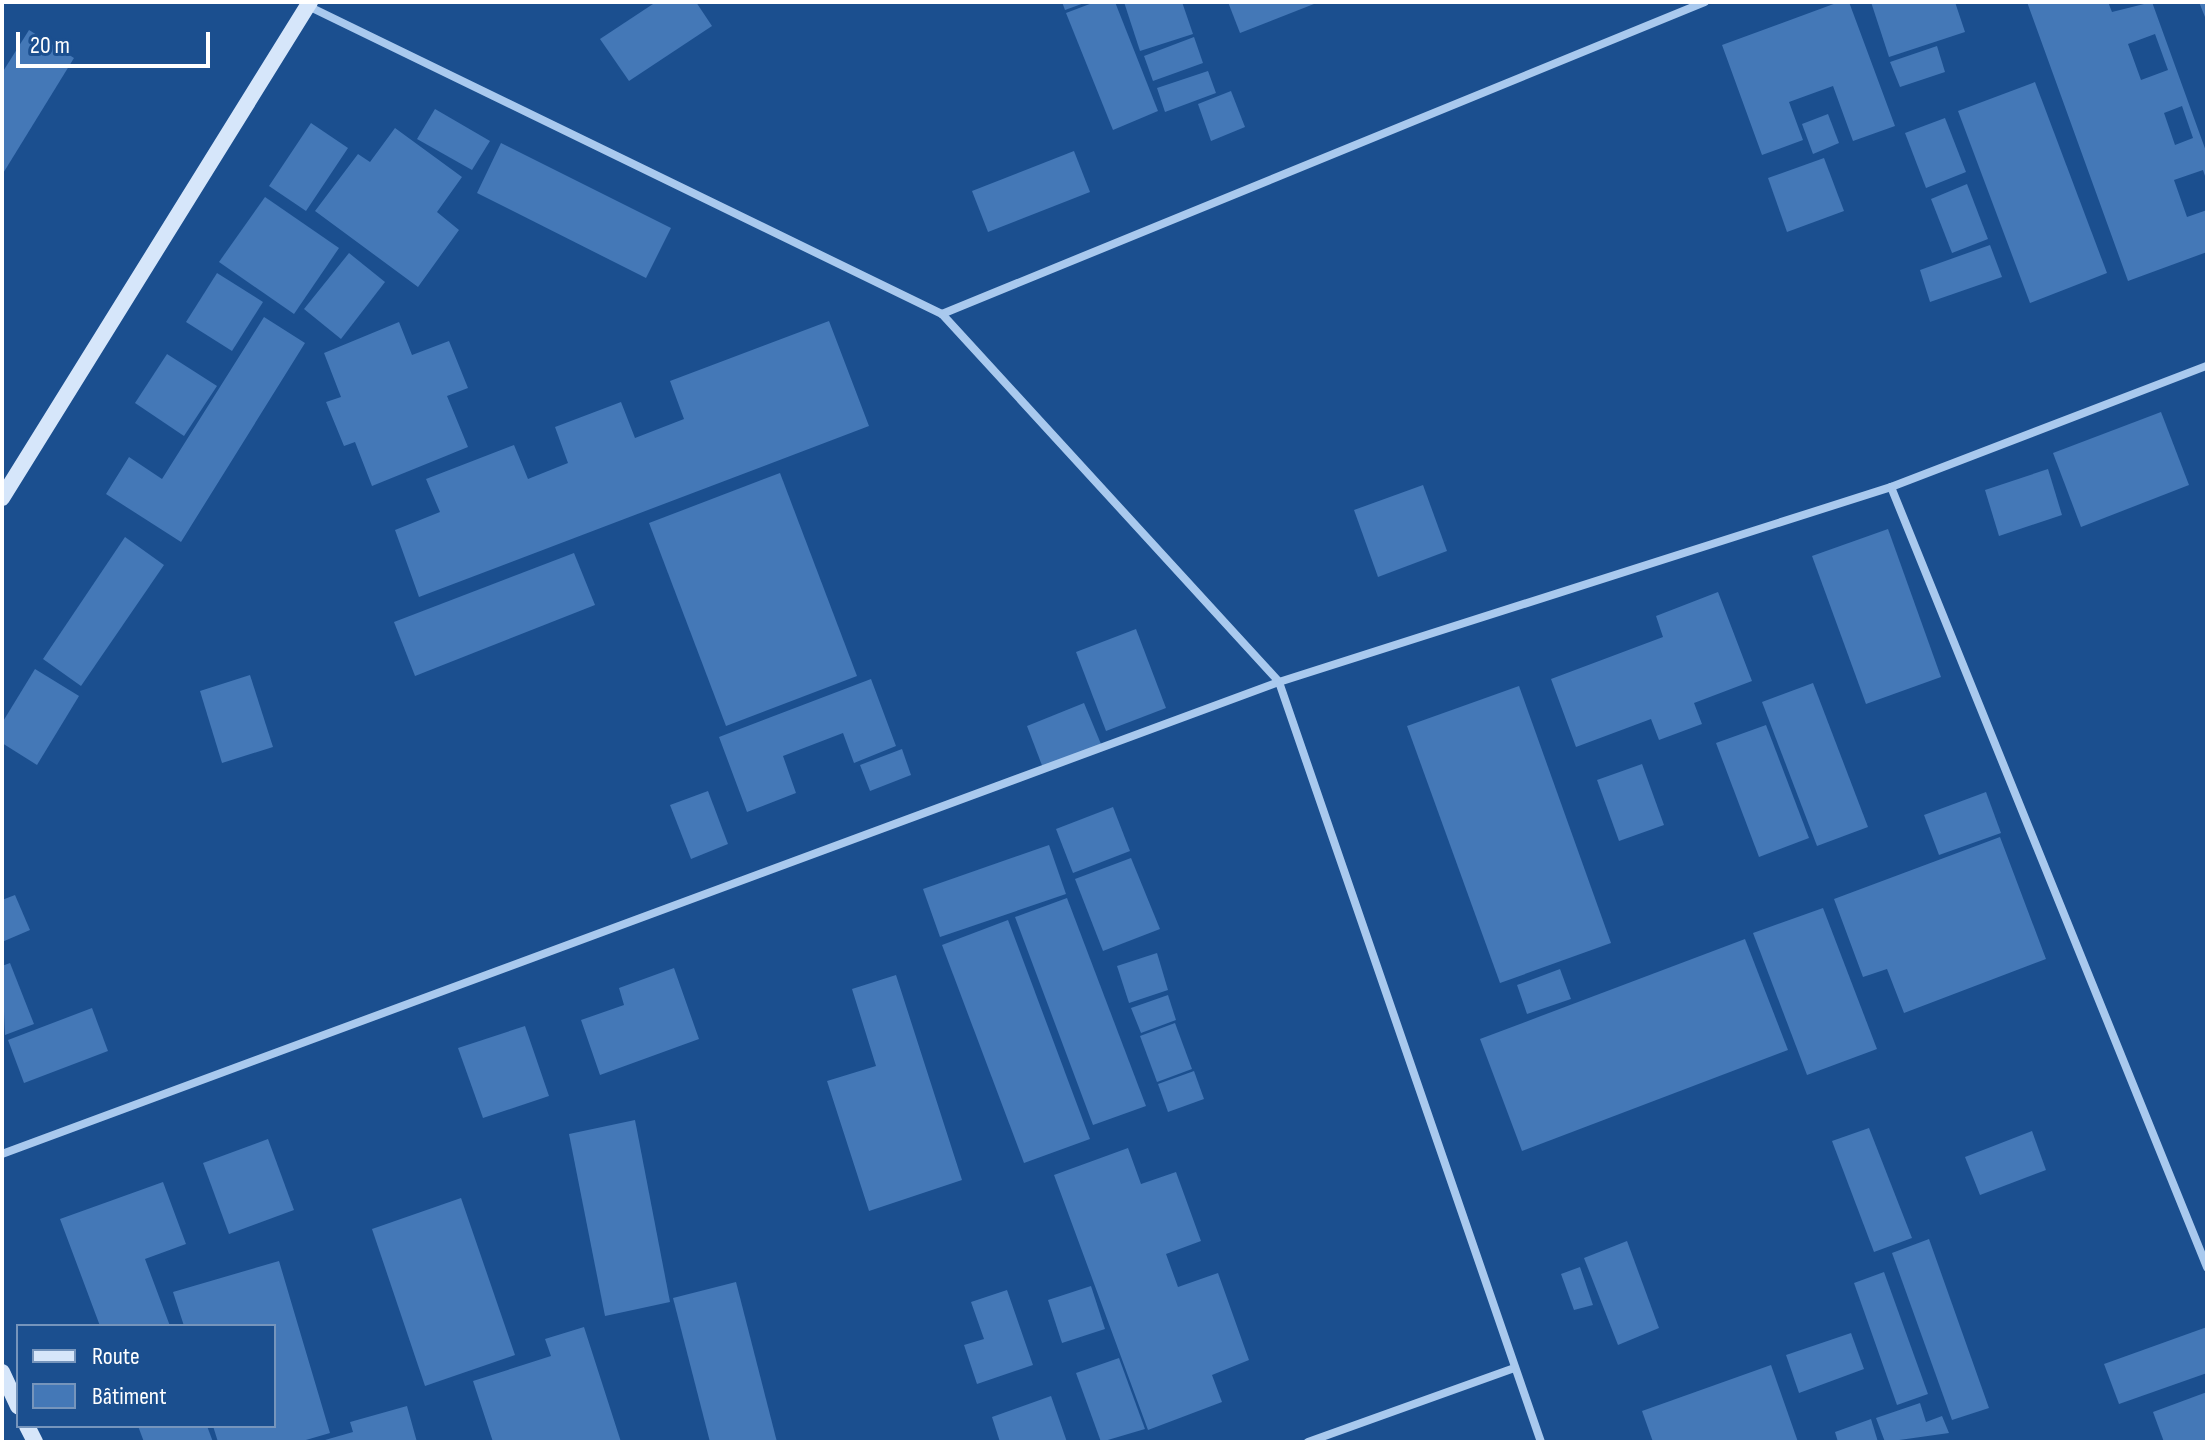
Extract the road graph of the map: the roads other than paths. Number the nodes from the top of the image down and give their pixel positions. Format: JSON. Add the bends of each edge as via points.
{"nodes":[{"id":1,"x":1705,"y":2,"type":"edge"},
{"id":2,"x":309,"y":4,"type":"edge"},
{"id":3,"x":942,"y":314,"type":"junction"},
{"id":4,"x":2207,"y":366,"type":"edge"},
{"id":5,"x":1891,"y":487,"type":"junction"},
{"id":6,"x":2,"y":498,"type":"edge"},
{"id":7,"x":1279,"y":682,"type":"junction"},
{"id":8,"x":2,"y":1154,"type":"edge"},
{"id":9,"x":2207,"y":1267,"type":"edge"},
{"id":10,"x":1512,"y":1369,"type":"junction"},
{"id":11,"x":2,"y":1372,"type":"edge"},
{"id":12,"x":16,"y":1402,"type":"edge"},
{"id":13,"x":1308,"y":1442,"type":"edge"},
{"id":14,"x":1541,"y":1442,"type":"edge"}],
"edges":[{"from":1,"to":3,"type":"street"},
{"from":2,"to":3,"type":"street"},
{"from":2,"to":6,"type":"street"},
{"from":3,"to":7,"type":"street"},
{"from":4,"to":5,"type":"street"},
{"from":5,"to":7,"type":"street"},
{"from":5,"to":9,"type":"street"},
{"from":7,"to":8,"type":"street"},
{"from":7,"to":10,"type":"street"},
{"from":10,"to":13,"type":"street"},
{"from":10,"to":14,"type":"street"},
{"from":11,"to":12,"type":"street"}]}
